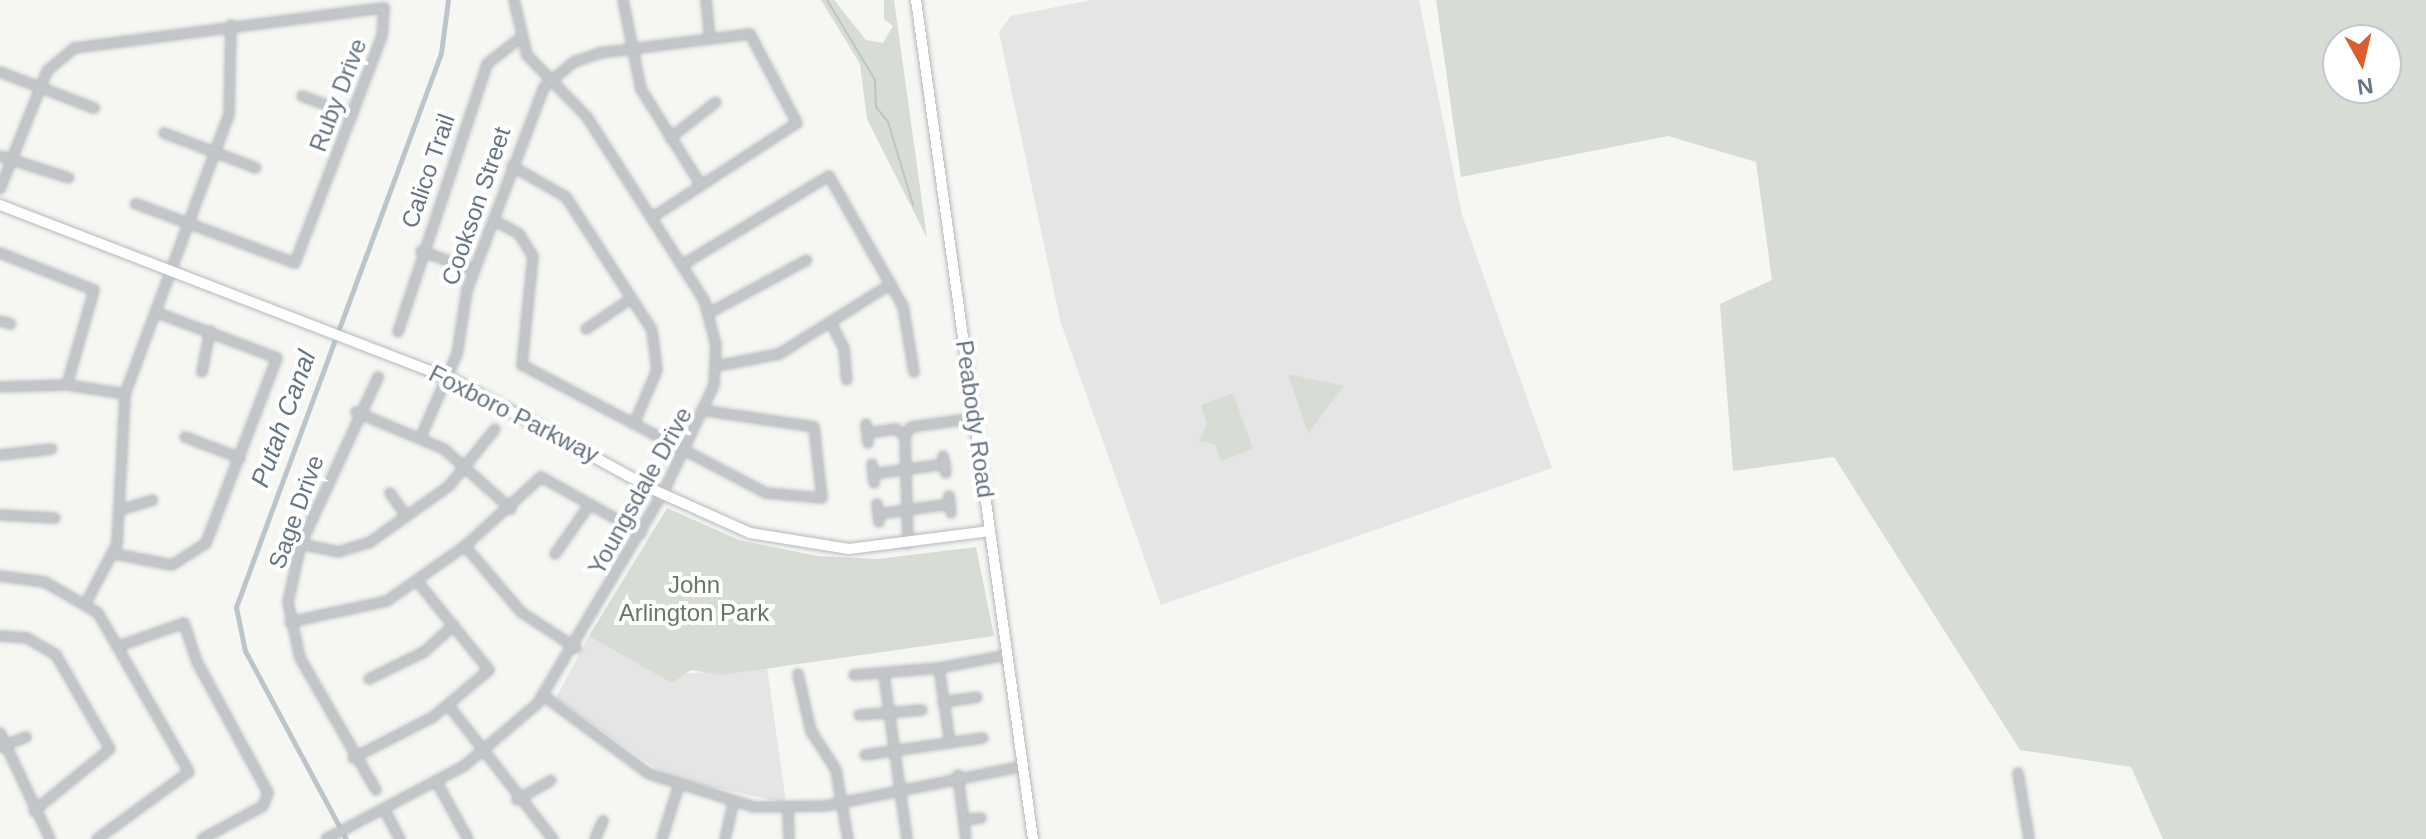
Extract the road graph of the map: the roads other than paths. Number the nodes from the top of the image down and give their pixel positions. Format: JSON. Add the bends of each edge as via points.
{"nodes":[{"id":1,"x":514,"y":0,"type":"edge"},
{"id":2,"x":623,"y":0,"type":"edge"},
{"id":3,"x":706,"y":0,"type":"edge"},
{"id":4,"x":916,"y":0,"type":"edge"},
{"id":5,"x":231,"y":25,"type":"junction"},
{"id":6,"x":520,"y":38,"type":"junction"},
{"id":7,"x":710,"y":38,"type":"junction"},
{"id":8,"x":634,"y":48,"type":"junction"},
{"id":9,"x":0,"y":72,"type":"edge"},
{"id":10,"x":550,"y":81,"type":"junction"},
{"id":11,"x":39,"y":87,"type":"junction"},
{"id":12,"x":302,"y":96,"type":"dead end"},
{"id":13,"x":716,"y":102,"type":"dead end"},
{"id":14,"x":94,"y":108,"type":"dead end"},
{"id":15,"x":353,"y":115,"type":"junction"},
{"id":16,"x":164,"y":133,"type":"dead end"},
{"id":17,"x":670,"y":138,"type":"junction"},
{"id":18,"x":214,"y":152,"type":"junction"},
{"id":19,"x":0,"y":156,"type":"edge"},
{"id":20,"x":11,"y":161,"type":"junction"},
{"id":21,"x":512,"y":166,"type":"junction"},
{"id":22,"x":256,"y":168,"type":"dead end"},
{"id":23,"x":69,"y":178,"type":"dead end"},
{"id":24,"x":701,"y":185,"type":"junction"},
{"id":25,"x":0,"y":189,"type":"edge"},
{"id":26,"x":136,"y":204,"type":"dead end"},
{"id":27,"x":0,"y":205,"type":"edge"},
{"id":28,"x":651,"y":218,"type":"junction"},
{"id":29,"x":493,"y":220,"type":"junction"},
{"id":30,"x":186,"y":226,"type":"junction"},
{"id":31,"x":421,"y":251,"type":"junction"},
{"id":32,"x":0,"y":253,"type":"edge"},
{"id":33,"x":807,"y":260,"type":"dead end"},
{"id":34,"x":682,"y":265,"type":"junction"},
{"id":35,"x":170,"y":270,"type":"junction"},
{"id":36,"x":474,"y":270,"type":"junction"},
{"id":37,"x":891,"y":284,"type":"junction"},
{"id":38,"x":632,"y":298,"type":"junction"},
{"id":39,"x":155,"y":312,"type":"junction"},
{"id":40,"x":709,"y":313,"type":"junction"},
{"id":41,"x":0,"y":321,"type":"edge"},
{"id":42,"x":831,"y":323,"type":"junction"},
{"id":43,"x":11,"y":324,"type":"dead end"},
{"id":44,"x":586,"y":329,"type":"dead end"},
{"id":45,"x":210,"y":331,"type":"junction"},
{"id":46,"x":398,"y":332,"type":"dead end"},
{"id":47,"x":717,"y":366,"type":"junction"},
{"id":48,"x":202,"y":372,"type":"dead end"},
{"id":49,"x":914,"y":372,"type":"dead end"},
{"id":50,"x":378,"y":377,"type":"dead end"},
{"id":51,"x":447,"y":377,"type":"junction"},
{"id":52,"x":847,"y":380,"type":"dead end"},
{"id":53,"x":67,"y":385,"type":"junction"},
{"id":54,"x":0,"y":387,"type":"edge"},
{"id":55,"x":125,"y":394,"type":"junction"},
{"id":56,"x":707,"y":411,"type":"junction"},
{"id":57,"x":356,"y":412,"type":"junction"},
{"id":58,"x":975,"y":418,"type":"junction"},
{"id":59,"x":634,"y":424,"type":"junction"},
{"id":60,"x":495,"y":429,"type":"dead end"},
{"id":61,"x":867,"y":433,"type":"dead end"},
{"id":62,"x":905,"y":436,"type":"junction"},
{"id":63,"x":185,"y":437,"type":"dead end"},
{"id":64,"x":420,"y":439,"type":"junction"},
{"id":65,"x":52,"y":449,"type":"dead end"},
{"id":66,"x":685,"y":452,"type":"junction"},
{"id":67,"x":0,"y":455,"type":"edge"},
{"id":68,"x":240,"y":458,"type":"junction"},
{"id":69,"x":945,"y":464,"type":"dead end"},
{"id":70,"x":468,"y":467,"type":"junction"},
{"id":71,"x":906,"y":470,"type":"junction"},
{"id":72,"x":873,"y":474,"type":"dead end"},
{"id":73,"x":390,"y":493,"type":"dead end"},
{"id":74,"x":663,"y":493,"type":"junction"},
{"id":75,"x":153,"y":500,"type":"dead end"},
{"id":76,"x":590,"y":504,"type":"junction"},
{"id":77,"x":950,"y":504,"type":"dead end"},
{"id":78,"x":511,"y":509,"type":"junction"},
{"id":79,"x":120,"y":510,"type":"junction"},
{"id":80,"x":908,"y":510,"type":"junction"},
{"id":81,"x":878,"y":513,"type":"dead end"},
{"id":82,"x":0,"y":515,"type":"edge"},
{"id":83,"x":406,"y":516,"type":"junction"},
{"id":84,"x":55,"y":518,"type":"dead end"},
{"id":85,"x":990,"y":531,"type":"junction"},
{"id":86,"x":641,"y":533,"type":"junction"},
{"id":87,"x":301,"y":544,"type":"junction"},
{"id":88,"x":908,"y":544,"type":"junction"},
{"id":89,"x":465,"y":546,"type":"junction"},
{"id":90,"x":115,"y":554,"type":"junction"},
{"id":91,"x":555,"y":554,"type":"dead end"},
{"id":92,"x":0,"y":576,"type":"edge"},
{"id":93,"x":417,"y":581,"type":"junction"},
{"id":94,"x":86,"y":603,"type":"junction"},
{"id":95,"x":290,"y":622,"type":"junction"},
{"id":96,"x":454,"y":625,"type":"junction"},
{"id":97,"x":0,"y":636,"type":"edge"},
{"id":98,"x":122,"y":645,"type":"junction"},
{"id":99,"x":576,"y":648,"type":"junction"},
{"id":100,"x":1007,"y":655,"type":"junction"},
{"id":101,"x":939,"y":668,"type":"junction"},
{"id":102,"x":798,"y":674,"type":"dead end"},
{"id":103,"x":854,"y":675,"type":"dead end"},
{"id":104,"x":884,"y":675,"type":"junction"},
{"id":105,"x":369,"y":679,"type":"dead end"},
{"id":106,"x":544,"y":696,"type":"junction"},
{"id":107,"x":977,"y":697,"type":"dead end"},
{"id":108,"x":943,"y":702,"type":"junction"},
{"id":109,"x":449,"y":706,"type":"junction"},
{"id":110,"x":922,"y":710,"type":"dead end"},
{"id":111,"x":891,"y":712,"type":"junction"},
{"id":112,"x":859,"y":715,"type":"dead end"},
{"id":113,"x":0,"y":733,"type":"edge"},
{"id":114,"x":26,"y":737,"type":"dead end"},
{"id":115,"x":983,"y":738,"type":"dead end"},
{"id":116,"x":950,"y":743,"type":"junction"},
{"id":117,"x":2,"y":746,"type":"edge"},
{"id":118,"x":897,"y":751,"type":"junction"},
{"id":119,"x":484,"y":753,"type":"junction"},
{"id":120,"x":865,"y":755,"type":"dead end"},
{"id":121,"x":353,"y":758,"type":"junction"},
{"id":122,"x":1023,"y":766,"type":"junction"},
{"id":123,"x":2018,"y":773,"type":"dead end"},
{"id":124,"x":958,"y":775,"type":"junction"},
{"id":125,"x":551,"y":780,"type":"dead end"},
{"id":126,"x":436,"y":781,"type":"junction"},
{"id":127,"x":678,"y":788,"type":"junction"},
{"id":128,"x":899,"y":788,"type":"junction"},
{"id":129,"x":376,"y":790,"type":"dead end"},
{"id":130,"x":517,"y":800,"type":"junction"},
{"id":131,"x":844,"y":803,"type":"junction"},
{"id":132,"x":733,"y":804,"type":"junction"},
{"id":133,"x":384,"y":809,"type":"junction"},
{"id":134,"x":788,"y":809,"type":"junction"},
{"id":135,"x":34,"y":811,"type":"junction"},
{"id":136,"x":981,"y":818,"type":"dead end"},
{"id":137,"x":964,"y":820,"type":"junction"},
{"id":138,"x":603,"y":821,"type":"dead end"},
{"id":139,"x":330,"y":837,"type":"edge"},
{"id":140,"x":50,"y":839,"type":"edge"},
{"id":141,"x":97,"y":839,"type":"edge"},
{"id":142,"x":202,"y":839,"type":"edge"},
{"id":143,"x":400,"y":839,"type":"edge"},
{"id":144,"x":468,"y":839,"type":"edge"},
{"id":145,"x":553,"y":839,"type":"edge"},
{"id":146,"x":595,"y":839,"type":"edge"},
{"id":147,"x":662,"y":839,"type":"edge"},
{"id":148,"x":725,"y":839,"type":"edge"},
{"id":149,"x":789,"y":839,"type":"edge"},
{"id":150,"x":848,"y":839,"type":"edge"},
{"id":151,"x":907,"y":839,"type":"edge"},
{"id":152,"x":966,"y":839,"type":"edge"},
{"id":153,"x":1033,"y":839,"type":"edge"},
{"id":154,"x":2029,"y":839,"type":"edge"}],
"edges":[{"from":1,"to":6,"type":"street"},
{"from":2,"to":8,"type":"street"},
{"from":3,"to":7,"type":"street"},
{"from":4,"to":58,"type":"main road","name":"Peabody Road"},
{"from":5,"to":11,"type":"street","name":"Ruby Drive","via":[[87,44],[55,62]]},
{"from":5,"to":15,"type":"street","name":"Ruby Drive","via":[[382,7],[382,36]]},
{"from":5,"to":18,"type":"street","via":[[233,93]]},
{"from":6,"to":10,"type":"street","name":"Youngsdale Drive"},
{"from":6,"to":31,"type":"street","name":"Calico Trail","via":[[487,64]]},
{"from":7,"to":8,"type":"street"},
{"from":7,"to":24,"type":"street","via":[[753,37],[798,119]]},
{"from":8,"to":10,"type":"street","via":[[580,59]]},
{"from":8,"to":17,"type":"street","via":[[641,89]]},
{"from":9,"to":11,"type":"street"},
{"from":10,"to":21,"type":"street","name":"Cookson Street"},
{"from":10,"to":28,"type":"street","name":"Youngsdale Drive","via":[[587,117]]},
{"from":11,"to":14,"type":"street"},
{"from":11,"to":20,"type":"street","name":"Ruby Drive"},
{"from":12,"to":15,"type":"street"},
{"from":13,"to":17,"type":"street"},
{"from":15,"to":30,"type":"street","name":"Ruby Drive","via":[[295,263]]},
{"from":16,"to":18,"type":"street"},
{"from":17,"to":24,"type":"street"},
{"from":18,"to":22,"type":"street"},
{"from":18,"to":30,"type":"street"},
{"from":19,"to":20,"type":"street"},
{"from":20,"to":23,"type":"street"},
{"from":20,"to":25,"type":"street","name":"Ruby Drive"},
{"from":21,"to":29,"type":"street","name":"Cookson Street"},
{"from":21,"to":38,"type":"street","via":[[566,197]]},
{"from":24,"to":28,"type":"street"},
{"from":26,"to":30,"type":"street"},
{"from":27,"to":35,"type":"main road","name":"Foxboro Parkway"},
{"from":28,"to":34,"type":"street","name":"Youngsdale Drive"},
{"from":29,"to":36,"type":"street","name":"Cookson Street"},
{"from":29,"to":59,"type":"street","via":[[519,234],[533,256],[518,362]]},
{"from":30,"to":35,"type":"street"},
{"from":31,"to":36,"type":"street"},
{"from":31,"to":46,"type":"street","name":"Calico Trail"},
{"from":32,"to":53,"type":"street","via":[[94,290]]},
{"from":33,"to":40,"type":"street"},
{"from":34,"to":37,"type":"street","via":[[826,176]]},
{"from":34,"to":40,"type":"street","name":"Youngsdale Drive"},
{"from":35,"to":39,"type":"street"},
{"from":35,"to":51,"type":"main road","name":"Foxboro Parkway"},
{"from":36,"to":51,"type":"street","name":"Cookson Street"},
{"from":37,"to":42,"type":"street"},
{"from":37,"to":49,"type":"street","via":[[910,325]]},
{"from":38,"to":44,"type":"street"},
{"from":38,"to":59,"type":"street","via":[[652,330],[657,360]]},
{"from":39,"to":45,"type":"street"},
{"from":39,"to":55,"type":"street"},
{"from":40,"to":47,"type":"street","name":"Youngsdale Drive"},
{"from":41,"to":43,"type":"street"},
{"from":42,"to":47,"type":"street","via":[[779,354]]},
{"from":42,"to":52,"type":"street","via":[[844,348]]},
{"from":45,"to":48,"type":"street"},
{"from":45,"to":68,"type":"street","via":[[277,358]]},
{"from":47,"to":56,"type":"street","name":"Youngsdale Drive"},
{"from":50,"to":57,"type":"street","name":"Sage Drive"},
{"from":51,"to":64,"type":"street","name":"Cookson Street"},
{"from":51,"to":74,"type":"main road","name":"Foxboro Parkway"},
{"from":53,"to":54,"type":"street"},
{"from":53,"to":55,"type":"street"},
{"from":55,"to":79,"type":"street","via":[[116,456]]},
{"from":56,"to":66,"type":"street","name":"Youngsdale Drive"},
{"from":56,"to":66,"type":"street","via":[[814,427],[824,495],[779,498]]},
{"from":57,"to":64,"type":"street"},
{"from":57,"to":87,"type":"street","name":"Sage Drive"},
{"from":58,"to":62,"type":"street","via":[[911,427]]},
{"from":58,"to":85,"type":"main road","name":"Peabody Road"},
{"from":59,"to":66,"type":"street"},
{"from":60,"to":70,"type":"street"},
{"from":61,"to":62,"type":"street","via":[[896,429]]},
{"from":62,"to":71,"type":"street"},
{"from":63,"to":68,"type":"street"},
{"from":64,"to":70,"type":"street"},
{"from":65,"to":67,"type":"street"},
{"from":66,"to":74,"type":"street","name":"Youngsdale Drive"},
{"from":68,"to":90,"type":"street","via":[[211,535],[192,558],[162,566]]},
{"from":69,"to":71,"type":"street"},
{"from":70,"to":78,"type":"street"},
{"from":70,"to":83,"type":"street"},
{"from":71,"to":72,"type":"street"},
{"from":71,"to":80,"type":"street"},
{"from":73,"to":83,"type":"street"},
{"from":74,"to":86,"type":"street","name":"Youngsdale Drive"},
{"from":74,"to":88,"type":"main road","name":"Foxboro Parkway","via":[[771,539],[849,549]]},
{"from":75,"to":79,"type":"street"},
{"from":76,"to":78,"type":"street","via":[[543,477]]},
{"from":76,"to":86,"type":"street"},
{"from":76,"to":91,"type":"street"},
{"from":77,"to":80,"type":"street"},
{"from":78,"to":89,"type":"street"},
{"from":79,"to":90,"type":"street"},
{"from":80,"to":81,"type":"street"},
{"from":80,"to":88,"type":"street"},
{"from":82,"to":84,"type":"street"},
{"from":83,"to":87,"type":"street","via":[[352,550]]},
{"from":85,"to":88,"type":"main road","name":"Foxboro Parkway"},
{"from":85,"to":100,"type":"main road","name":"Peabody Road"},
{"from":86,"to":99,"type":"street","name":"Youngsdale Drive"},
{"from":87,"to":95,"type":"street","name":"Sage Drive"},
{"from":89,"to":93,"type":"street"},
{"from":89,"to":99,"type":"street","via":[[521,612]]},
{"from":90,"to":94,"type":"street"},
{"from":92,"to":94,"type":"street","via":[[45,582]]},
{"from":93,"to":95,"type":"street","via":[[372,608]]},
{"from":93,"to":96,"type":"street"},
{"from":94,"to":98,"type":"street"},
{"from":95,"to":121,"type":"street","name":"Sage Drive","via":[[300,658]]},
{"from":96,"to":105,"type":"street","via":[[424,652]]},
{"from":96,"to":109,"type":"street","via":[[490,666]]},
{"from":97,"to":135,"type":"street","via":[[27,638],[56,655],[110,749]]},
{"from":98,"to":141,"type":"street","via":[[189,772]]},
{"from":98,"to":142,"type":"street","via":[[184,623],[197,662],[268,793],[263,806]]},
{"from":99,"to":106,"type":"street","name":"Youngsdale Drive"},
{"from":100,"to":101,"type":"street"},
{"from":100,"to":122,"type":"main road","name":"Peabody Road"},
{"from":101,"to":104,"type":"street"},
{"from":101,"to":108,"type":"street"},
{"from":102,"to":131,"type":"street","via":[[811,731],[836,770]]},
{"from":103,"to":104,"type":"street"},
{"from":104,"to":111,"type":"street"},
{"from":106,"to":119,"type":"street","name":"Youngsdale Drive"},
{"from":106,"to":127,"type":"street","via":[[620,756]]},
{"from":107,"to":108,"type":"street"},
{"from":108,"to":116,"type":"street"},
{"from":109,"to":119,"type":"street"},
{"from":109,"to":121,"type":"street"},
{"from":110,"to":111,"type":"street"},
{"from":111,"to":112,"type":"street"},
{"from":111,"to":118,"type":"street"},
{"from":113,"to":117,"type":"street"},
{"from":114,"to":117,"type":"street"},
{"from":115,"to":116,"type":"street"},
{"from":116,"to":118,"type":"street"},
{"from":117,"to":135,"type":"street"},
{"from":118,"to":120,"type":"street"},
{"from":118,"to":128,"type":"street"},
{"from":119,"to":126,"type":"street","name":"Youngsdale Drive"},
{"from":119,"to":130,"type":"street"},
{"from":121,"to":129,"type":"street","name":"Sage Drive"},
{"from":122,"to":124,"type":"street"},
{"from":122,"to":153,"type":"main road","name":"Peabody Road"},
{"from":123,"to":154,"type":"street"},
{"from":124,"to":128,"type":"street"},
{"from":124,"to":137,"type":"street"},
{"from":125,"to":130,"type":"street"},
{"from":126,"to":133,"type":"street","name":"Youngsdale Drive"},
{"from":126,"to":144,"type":"street"},
{"from":127,"to":132,"type":"street"},
{"from":127,"to":147,"type":"street"},
{"from":128,"to":131,"type":"street"},
{"from":128,"to":151,"type":"street"},
{"from":130,"to":145,"type":"street"},
{"from":131,"to":134,"type":"street"},
{"from":131,"to":150,"type":"street"},
{"from":132,"to":134,"type":"street"},
{"from":132,"to":148,"type":"street"},
{"from":133,"to":139,"type":"street","name":"Youngsdale Drive"},
{"from":133,"to":143,"type":"street"},
{"from":134,"to":149,"type":"street"},
{"from":135,"to":140,"type":"street"},
{"from":136,"to":137,"type":"street"},
{"from":137,"to":152,"type":"street"},
{"from":138,"to":146,"type":"street"}]}
